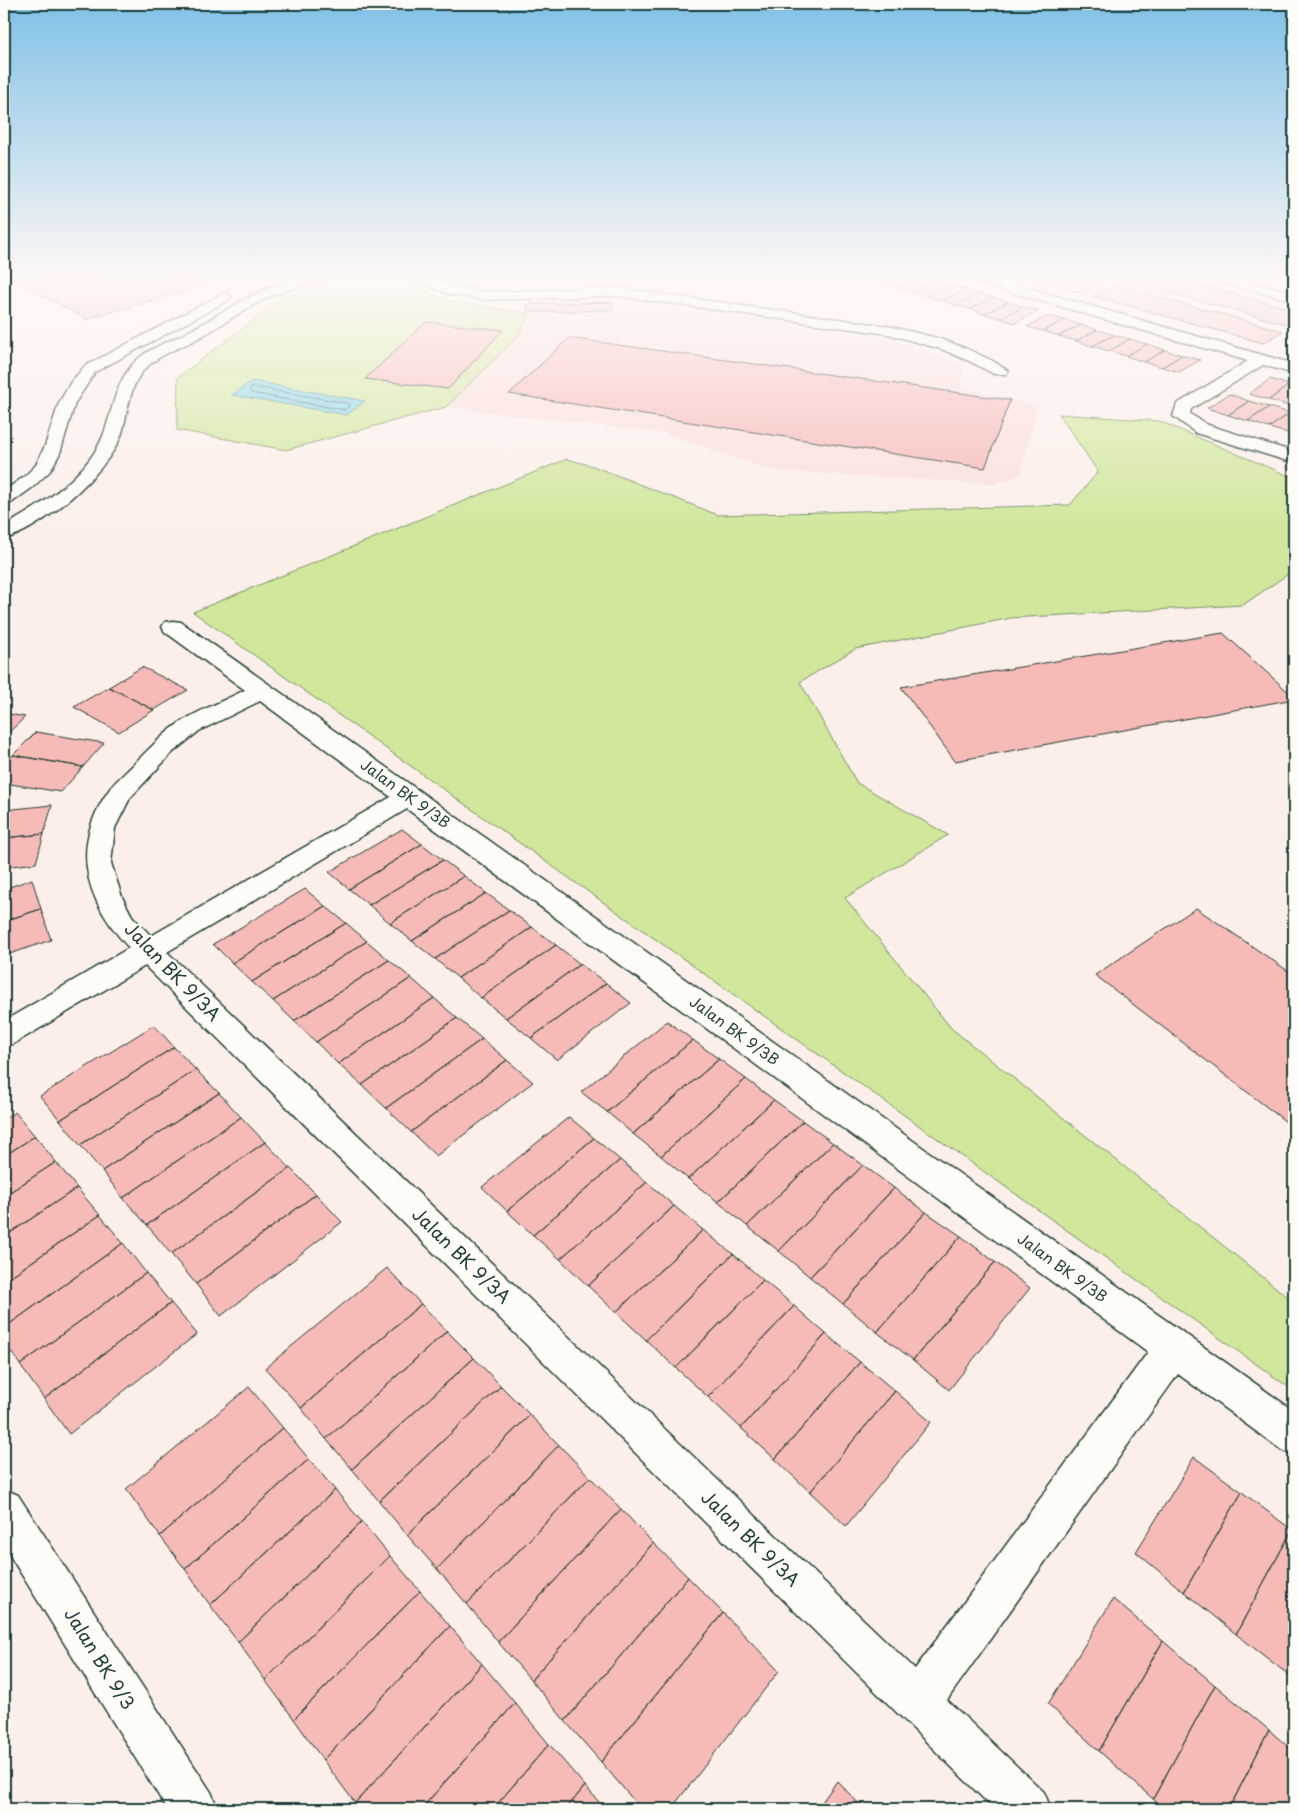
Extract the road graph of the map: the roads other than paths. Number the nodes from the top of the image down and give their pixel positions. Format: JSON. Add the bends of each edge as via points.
{"nodes":[{"id":1,"x":100,"y":364,"type":"edge"},
{"id":2,"x":143,"y":364,"type":"edge"},
{"id":3,"x":987,"y":364,"type":"edge"},
{"id":4,"x":1255,"y":364,"type":"edge"},
{"id":5,"x":1278,"y":364,"type":"edge"},
{"id":6,"x":1294,"y":368,"type":"edge"},
{"id":7,"x":1000,"y":372,"type":"dead end"},
{"id":8,"x":1294,"y":458,"type":"edge"},
{"id":9,"x":4,"y":499,"type":"edge"},
{"id":10,"x":4,"y":533,"type":"edge"},
{"id":11,"x":173,"y":627,"type":"dead end"},
{"id":12,"x":261,"y":691,"type":"junction"},
{"id":13,"x":409,"y":796,"type":"junction"},
{"id":14,"x":148,"y":951,"type":"junction"},
{"id":15,"x":4,"y":1035,"type":"edge"},
{"id":16,"x":1174,"y":1348,"type":"junction"},
{"id":17,"x":1294,"y":1435,"type":"edge"},
{"id":18,"x":4,"y":1509,"type":"edge"},
{"id":19,"x":918,"y":1703,"type":"junction"},
{"id":20,"x":194,"y":1809,"type":"edge"},
{"id":21,"x":1027,"y":1809,"type":"edge"}],
"edges":[{"from":1,"to":9,"type":"street","via":[[90,369],[73,388],[49,458],[38,474]]},
{"from":2,"to":10,"type":"street","via":[[127,383],[109,442],[94,466],[59,498],[20,526]]},
{"from":3,"to":7,"type":"street"},
{"from":4,"to":8,"type":"street","via":[[1184,407],[1181,416],[1202,428]]},
{"from":5,"to":6,"type":"street"},
{"from":11,"to":12,"type":"street","name":"Jalan BK 9/3B"},
{"from":12,"to":13,"type":"street","name":"Jalan BK 9/3B"},
{"from":12,"to":14,"type":"street","name":"Jalan BK 9/3A","via":[[191,726],[164,748],[118,794],[102,828],[98,863],[108,897],[122,923]]},
{"from":13,"to":14,"type":"street"},
{"from":13,"to":16,"type":"street","name":"Jalan BK 9/3B"},
{"from":14,"to":15,"type":"street"},
{"from":14,"to":19,"type":"street","name":"Jalan BK 9/3A"},
{"from":16,"to":17,"type":"street","name":"Jalan BK 9/3B"},
{"from":16,"to":19,"type":"street"},
{"from":18,"to":20,"type":"street","name":"Jalan BK 9/3"},
{"from":19,"to":21,"type":"street","name":"Jalan BK 9/3A"}]}
